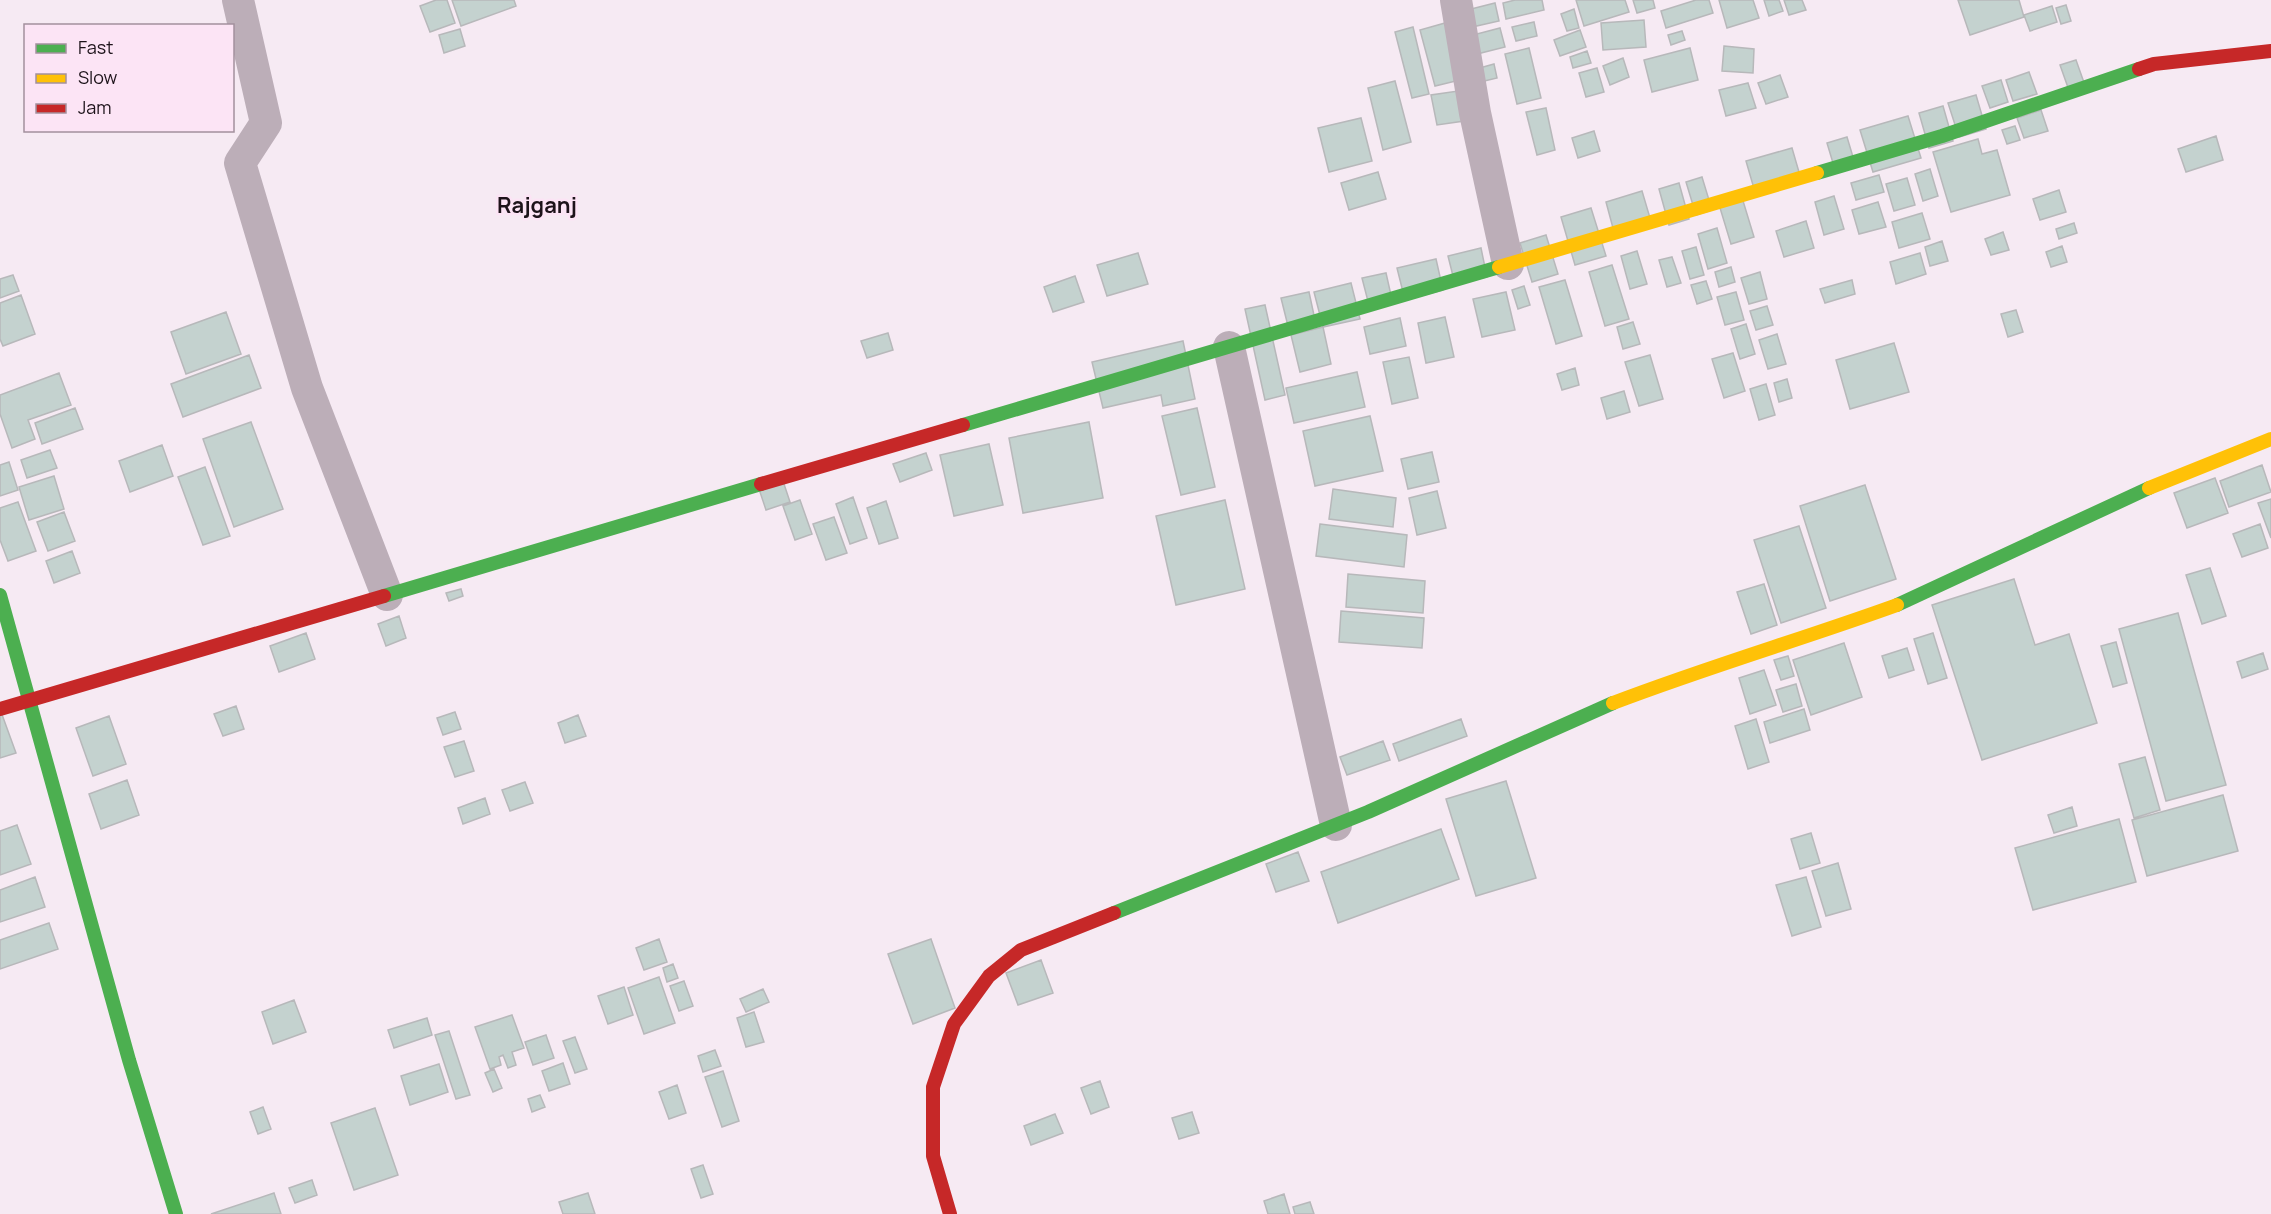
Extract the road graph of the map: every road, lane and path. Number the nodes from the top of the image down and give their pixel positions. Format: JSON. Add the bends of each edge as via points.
{"nodes":[{"id":1,"x":237,"y":0,"type":"edge"},
{"id":2,"x":1456,"y":0,"type":"edge"},
{"id":3,"x":2271,"y":51,"type":"edge"},
{"id":4,"x":1508,"y":264,"type":"junction"},
{"id":5,"x":1229,"y":347,"type":"junction"},
{"id":6,"x":2271,"y":440,"type":"edge"},
{"id":7,"x":0,"y":595,"type":"edge"},
{"id":8,"x":387,"y":595,"type":"junction"},
{"id":9,"x":32,"y":700,"type":"junction"},
{"id":10,"x":0,"y":709,"type":"edge"},
{"id":11,"x":1336,"y":825,"type":"junction"},
{"id":12,"x":176,"y":1214,"type":"edge"},
{"id":13,"x":950,"y":1214,"type":"edge"}],
"edges":[{"from":1,"to":8,"type":"street","via":[[266,123],[240,163],[307,388]]},
{"from":2,"to":4,"type":"street","via":[[1475,113]]},
{"from":3,"to":4,"type":"street","via":[[2154,64],[1942,136]]},
{"from":4,"to":5,"type":"street"},
{"from":5,"to":8,"type":"street"},
{"from":5,"to":11,"type":"street"},
{"from":6,"to":11,"type":"street","via":[[2126,498],[1913,599],[1672,680]]},
{"from":7,"to":9,"type":"street"},
{"from":8,"to":9,"type":"street"},
{"from":9,"to":10,"type":"street"},
{"from":9,"to":12,"type":"street","via":[[118,1027]]},
{"from":11,"to":13,"type":"street","via":[[1021,950],[989,976],[954,1024],[933,1087],[933,1156]]}]}
